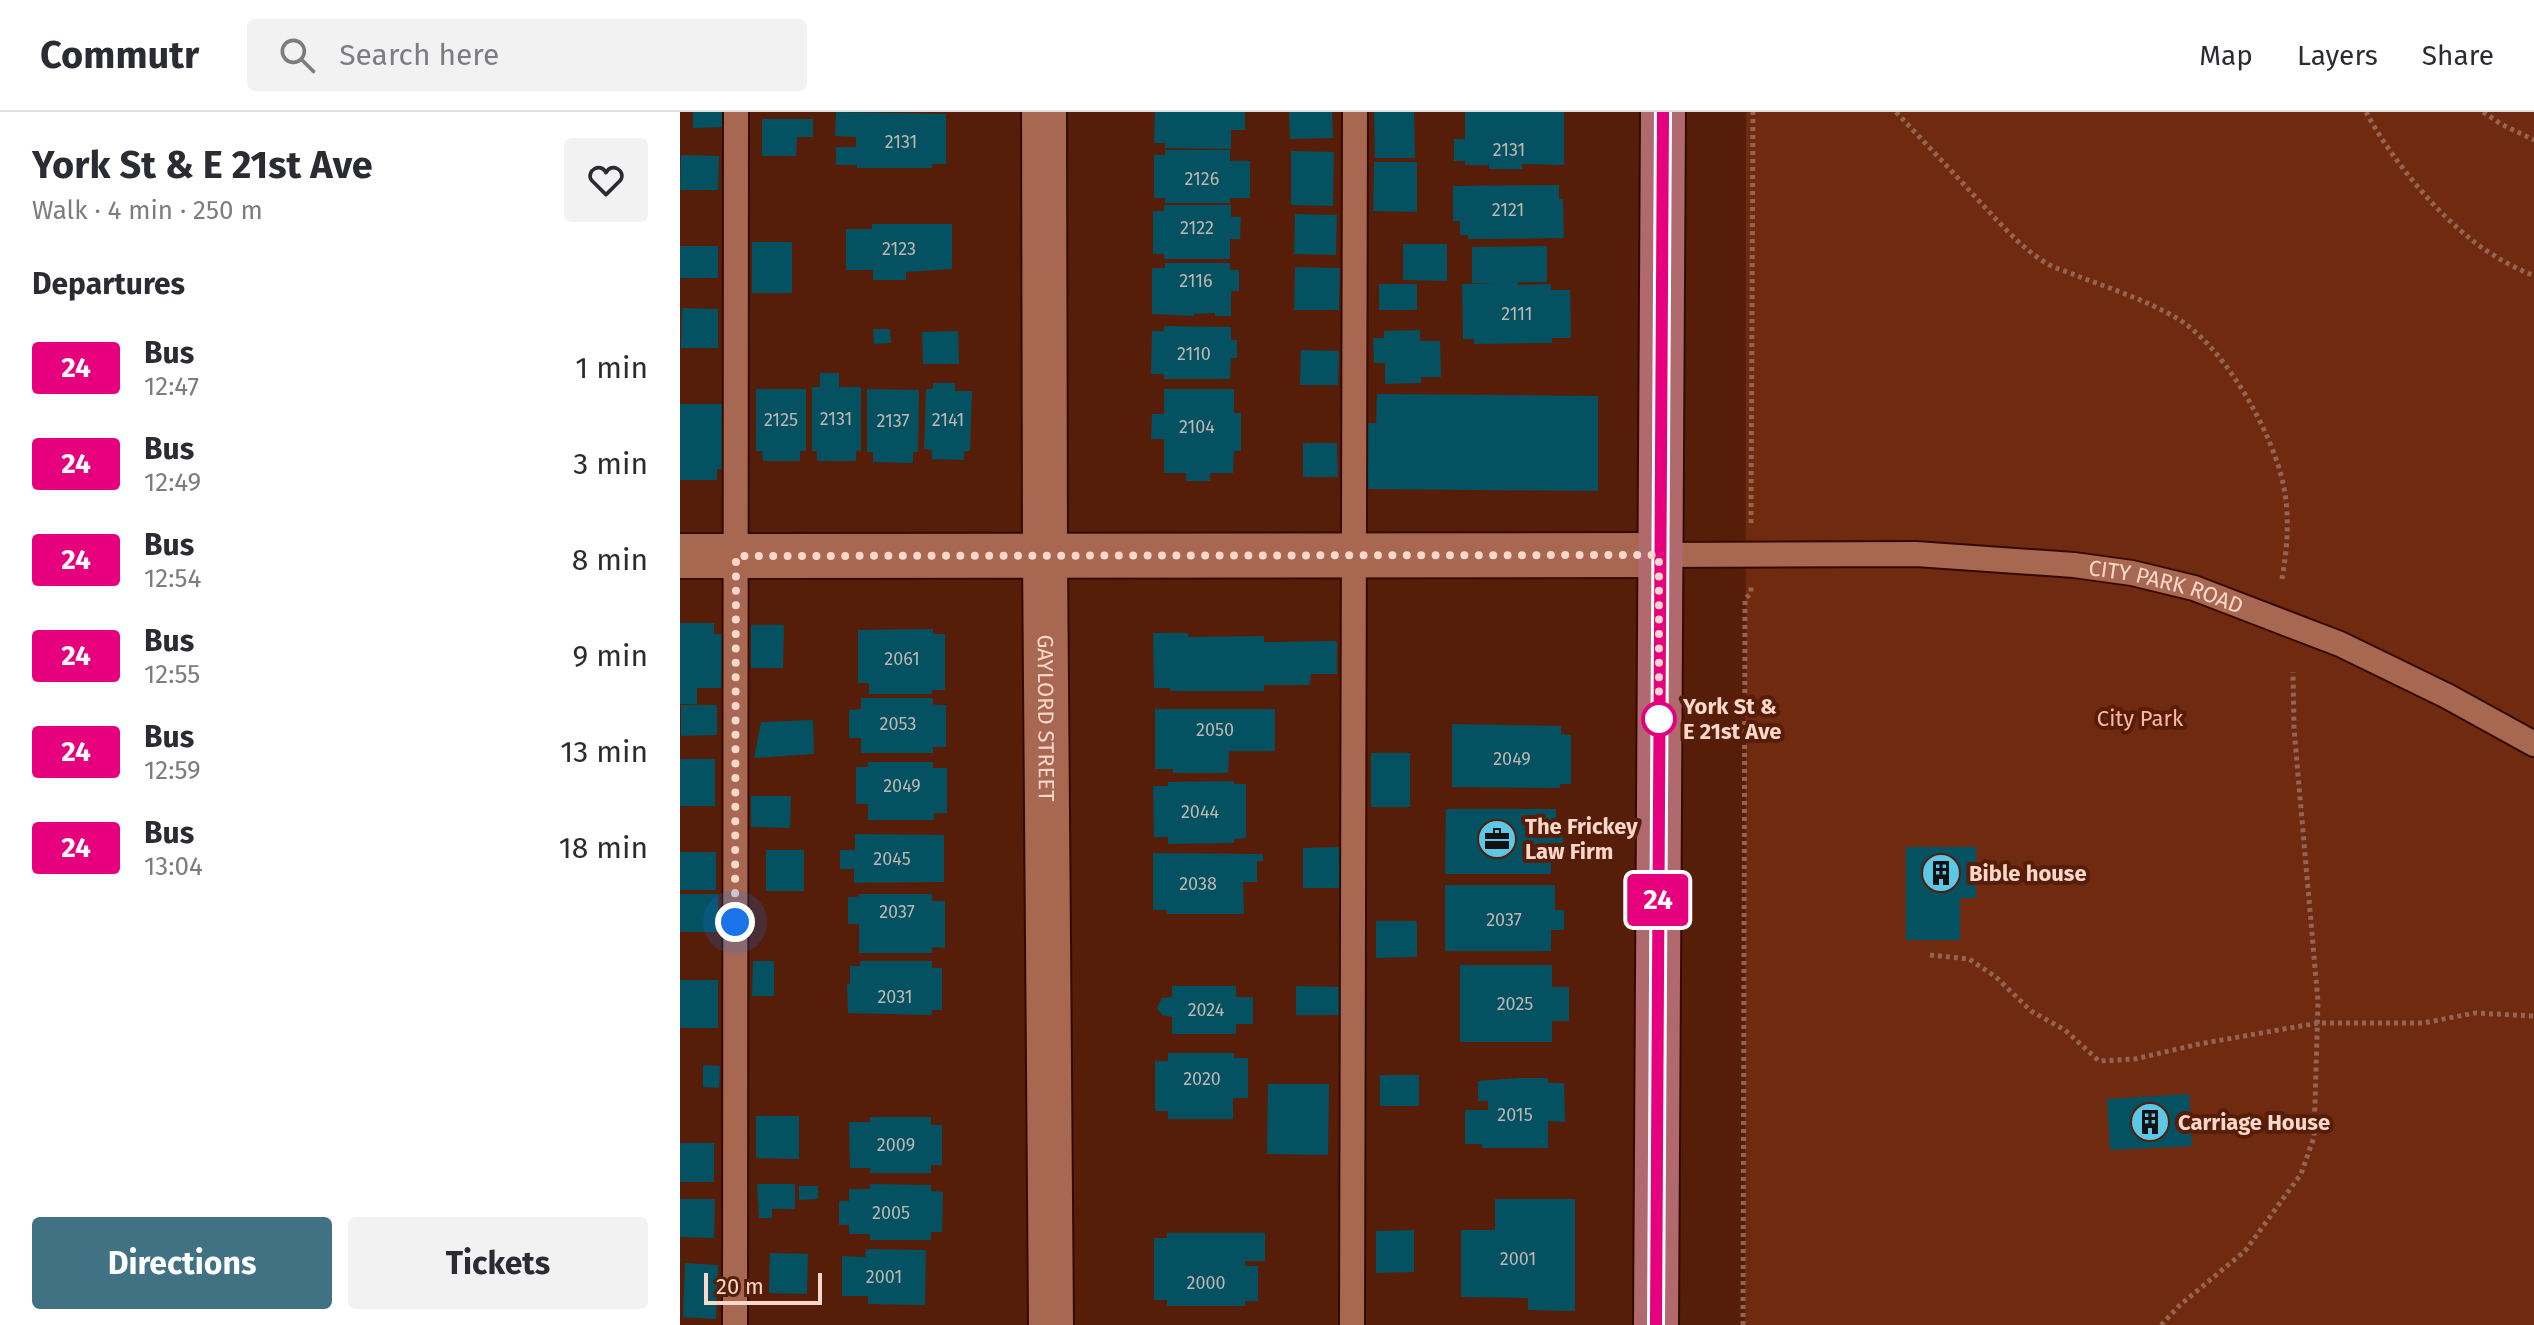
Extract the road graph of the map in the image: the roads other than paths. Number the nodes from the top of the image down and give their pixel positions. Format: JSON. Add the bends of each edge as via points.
{"nodes":[{"id":1,"x":736,"y":112,"type":"edge"},
{"id":2,"x":1044,"y":112,"type":"edge"},
{"id":3,"x":1355,"y":112,"type":"edge"},
{"id":4,"x":1663,"y":112,"type":"edge"},
{"id":5,"x":1045,"y":555,"type":"junction"},
{"id":6,"x":1659,"y":555,"type":"junction"},
{"id":7,"x":680,"y":556,"type":"edge"},
{"id":8,"x":736,"y":556,"type":"junction"},
{"id":9,"x":1353,"y":556,"type":"junction"},
{"id":10,"x":2534,"y":744,"type":"edge"},
{"id":11,"x":735,"y":1325,"type":"edge"},
{"id":12,"x":1051,"y":1325,"type":"edge"},
{"id":13,"x":1352,"y":1325,"type":"edge"},
{"id":14,"x":1656,"y":1325,"type":"edge"}],
"edges":[{"from":1,"to":8,"type":"lane"},
{"from":2,"to":5,"type":"street","name":"GAYLORD STREET"},
{"from":3,"to":9,"type":"lane"},
{"from":4,"to":6,"type":"main road"},
{"from":5,"to":8,"type":"street"},
{"from":5,"to":9,"type":"street"},
{"from":5,"to":12,"type":"street","name":"GAYLORD STREET"},
{"from":6,"to":9,"type":"street"},
{"from":6,"to":10,"type":"lane","name":"CITY PARK ROAD","via":[[1916,554],[2132,573],[2194,588],[2340,644]]},
{"from":6,"to":14,"type":"main road"},
{"from":7,"to":8,"type":"street"},
{"from":8,"to":11,"type":"lane"},
{"from":9,"to":13,"type":"lane"}]}
